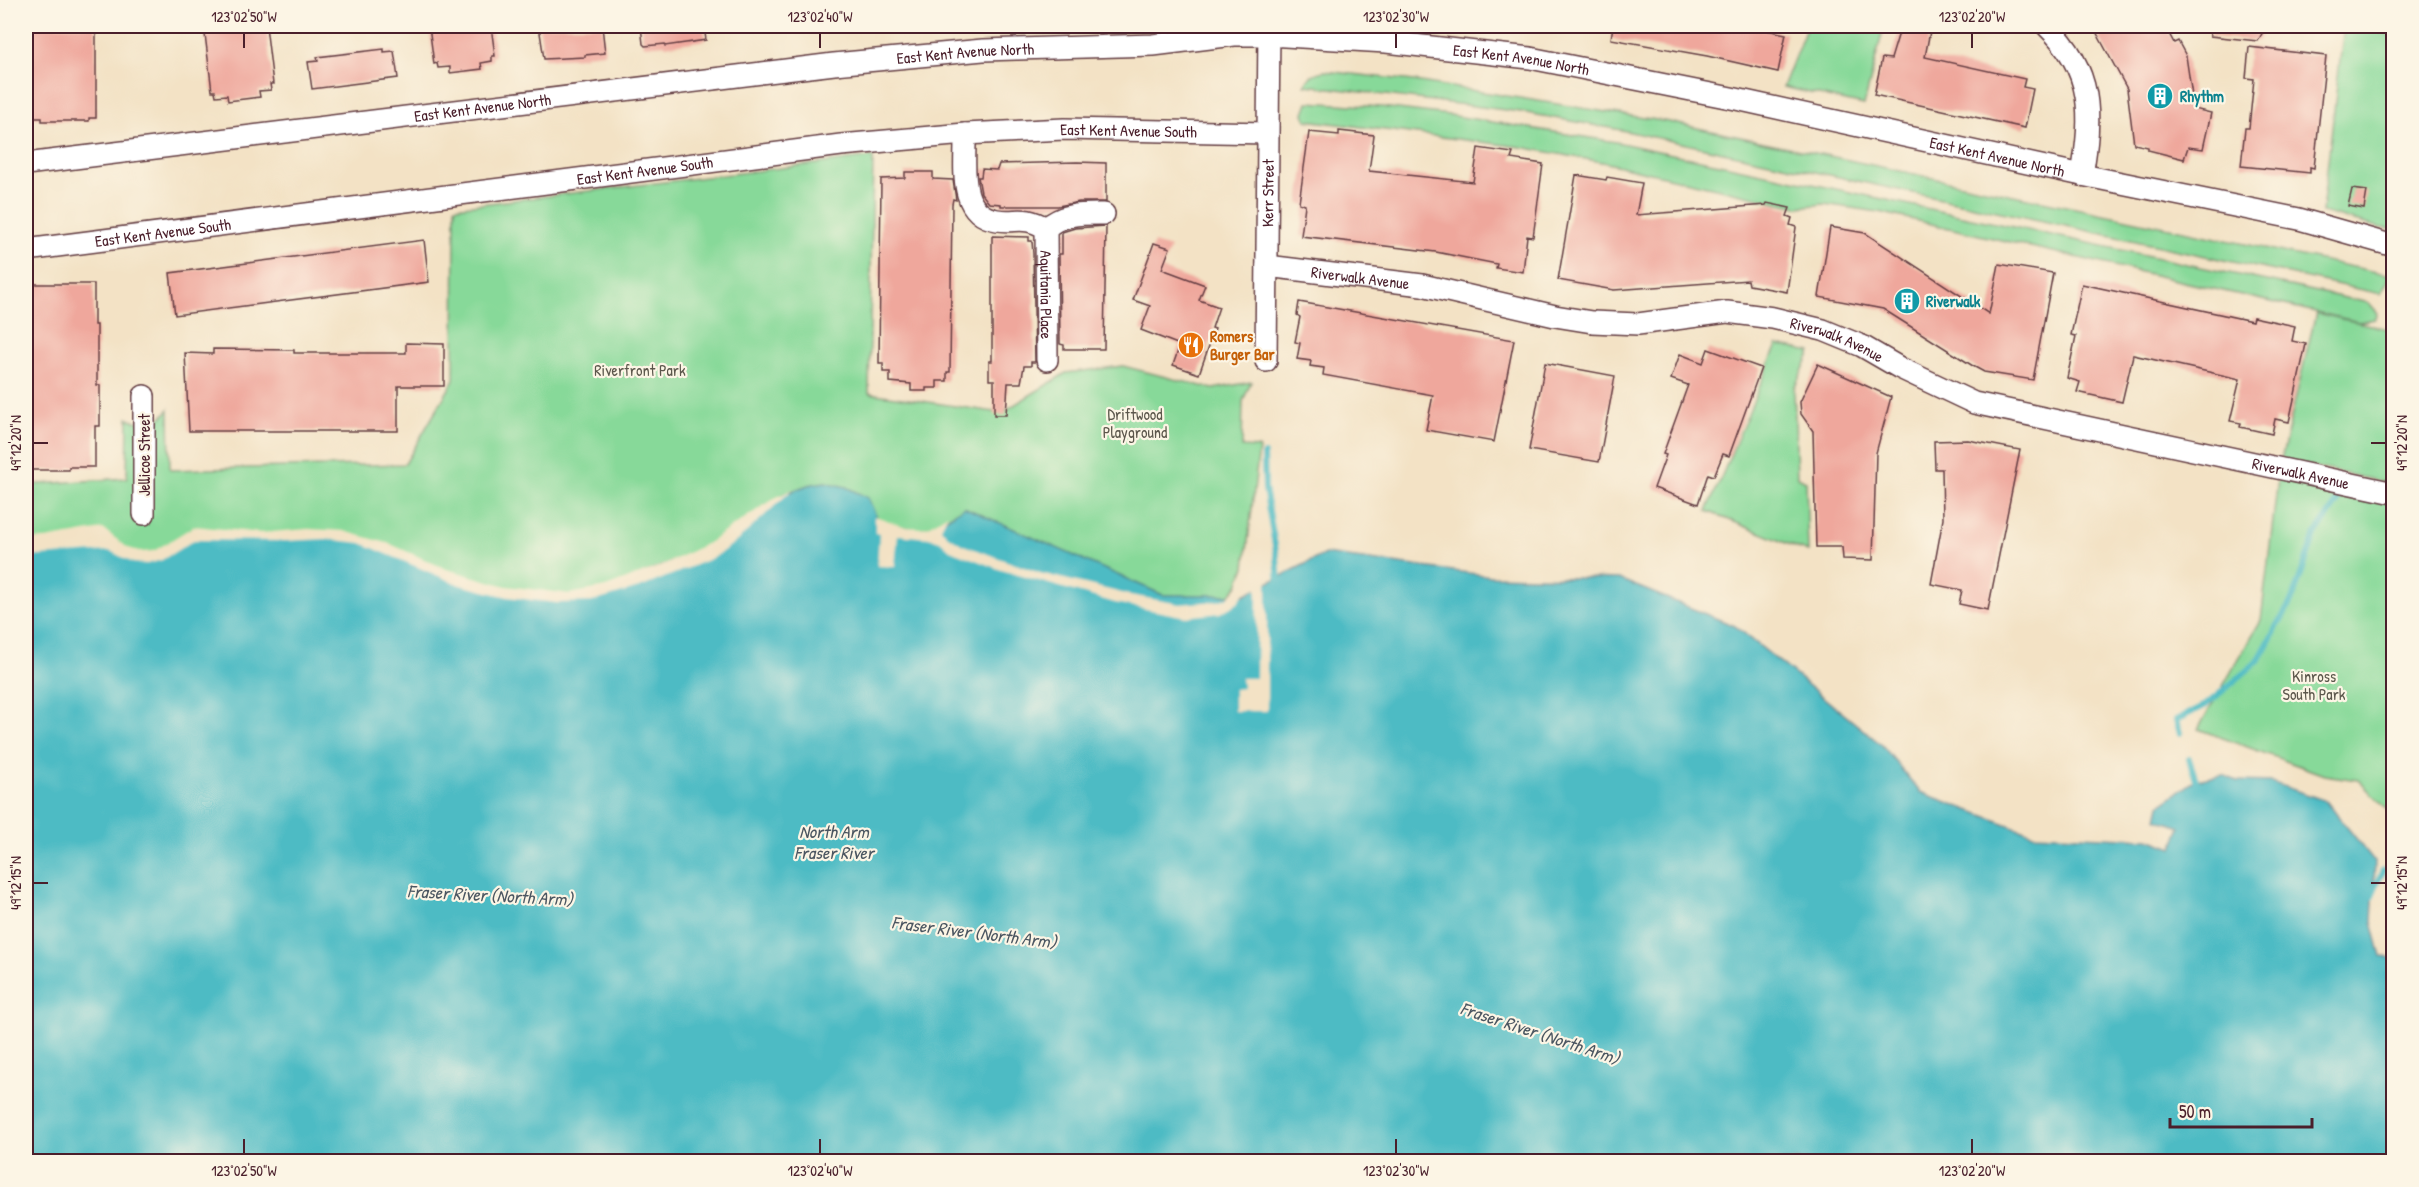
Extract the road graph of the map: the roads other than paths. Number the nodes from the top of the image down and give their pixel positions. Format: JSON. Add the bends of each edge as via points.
{"nodes":[{"id":1,"x":2046,"y":26,"type":"edge"},
{"id":2,"x":1268,"y":30,"type":"edge"},
{"id":3,"x":1267,"y":133,"type":"junction"},
{"id":4,"x":965,"y":134,"type":"junction"},
{"id":5,"x":26,"y":164,"type":"edge"},
{"id":6,"x":2082,"y":175,"type":"junction"},
{"id":7,"x":1104,"y":214,"type":"dead end"},
{"id":8,"x":1046,"y":228,"type":"junction"},
{"id":9,"x":2394,"y":246,"type":"edge"},
{"id":10,"x":26,"y":250,"type":"edge"},
{"id":11,"x":1267,"y":266,"type":"junction"},
{"id":12,"x":1047,"y":360,"type":"dead end"},
{"id":13,"x":1266,"y":361,"type":"dead end"},
{"id":14,"x":144,"y":396,"type":"dead end"},
{"id":15,"x":2394,"y":493,"type":"edge"},
{"id":16,"x":144,"y":514,"type":"dead end"}],
"edges":[{"from":1,"to":6,"type":"street","via":[[2072,59],[2085,87],[2089,125]]},
{"from":2,"to":3,"type":"street","name":"Kerr Street"},
{"from":2,"to":5,"type":"street","name":"East Kent Avenue North","via":[[1127,46],[983,50],[834,64]]},
{"from":2,"to":6,"type":"street","name":"East Kent Avenue North","via":[[1530,58]]},
{"from":3,"to":4,"type":"street","name":"East Kent Avenue South","via":[[1064,129]]},
{"from":3,"to":11,"type":"street","name":"Kerr Street"},
{"from":4,"to":8,"type":"street","name":"Aquitania Place","via":[[965,178],[973,207],[983,216],[1035,222]]},
{"from":4,"to":10,"type":"street","name":"East Kent Avenue South","via":[[842,145]]},
{"from":6,"to":9,"type":"street","name":"East Kent Avenue North","via":[[2299,219]]},
{"from":7,"to":8,"type":"street","name":"Aquitania Place","via":[[1073,214]]},
{"from":8,"to":12,"type":"street","name":"Aquitania Place"},
{"from":11,"to":13,"type":"street","name":"Kerr Street"},
{"from":11,"to":15,"type":"street","name":"Riverwalk Avenue","via":[[1422,285],[1592,321],[1638,324],[1726,312],[1773,318],[1822,330],[1862,346],[1974,403]]},
{"from":14,"to":16,"type":"street","name":"Jellicoe Street"}]}
